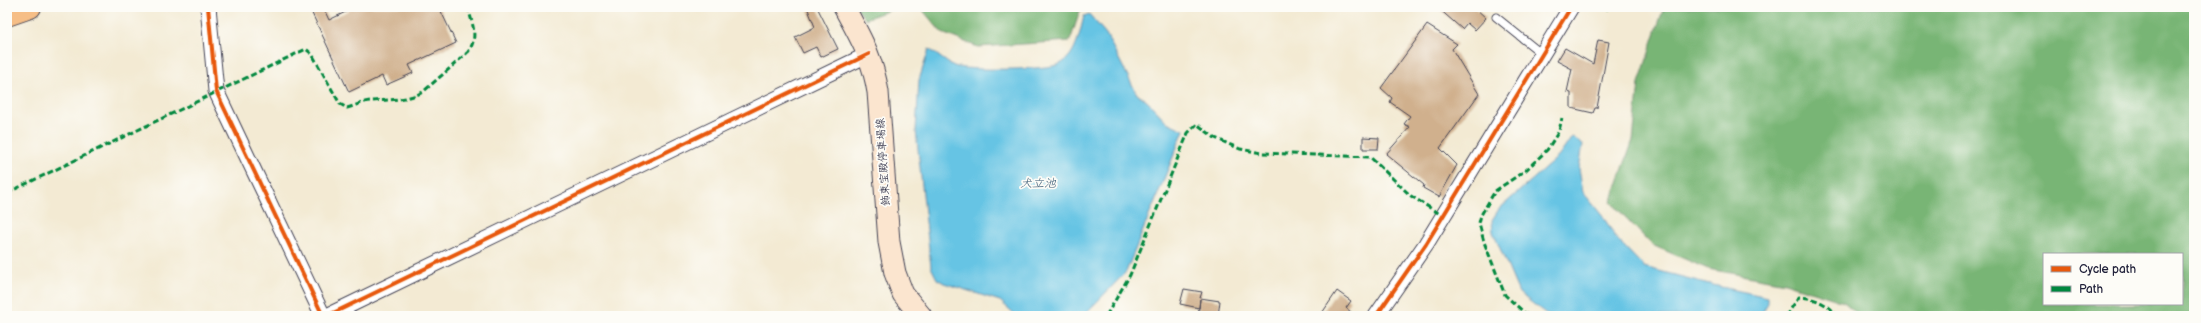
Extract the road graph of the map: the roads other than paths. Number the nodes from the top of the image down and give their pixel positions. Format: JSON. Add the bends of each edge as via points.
{"nodes":[{"id":1,"x":30,"y":7,"type":"edge"},
{"id":2,"x":208,"y":7,"type":"edge"},
{"id":3,"x":844,"y":7,"type":"edge"},
{"id":4,"x":1571,"y":7,"type":"edge"},
{"id":5,"x":7,"y":15,"type":"edge"},
{"id":6,"x":1496,"y":17,"type":"dead end"},
{"id":7,"x":869,"y":54,"type":"junction"},
{"id":8,"x":1542,"y":54,"type":"junction"},
{"id":9,"x":324,"y":316,"type":"edge"},
{"id":10,"x":327,"y":316,"type":"edge"},
{"id":11,"x":921,"y":316,"type":"edge"},
{"id":12,"x":1376,"y":316,"type":"edge"}],
"edges":[{"from":1,"to":5,"type":"main road"},
{"from":2,"to":9,"type":"street","via":[[218,96]]},
{"from":3,"to":7,"type":"main road","name":"飾東宝殿停車場線"},
{"from":4,"to":8,"type":"street"},
{"from":6,"to":8,"type":"lane"},
{"from":7,"to":10,"type":"street"},
{"from":7,"to":11,"type":"main road","name":"飾東宝殿停車場線","via":[[878,92],[889,242],[895,273],[903,294]]},
{"from":8,"to":12,"type":"street","via":[[1426,244]]}]}
